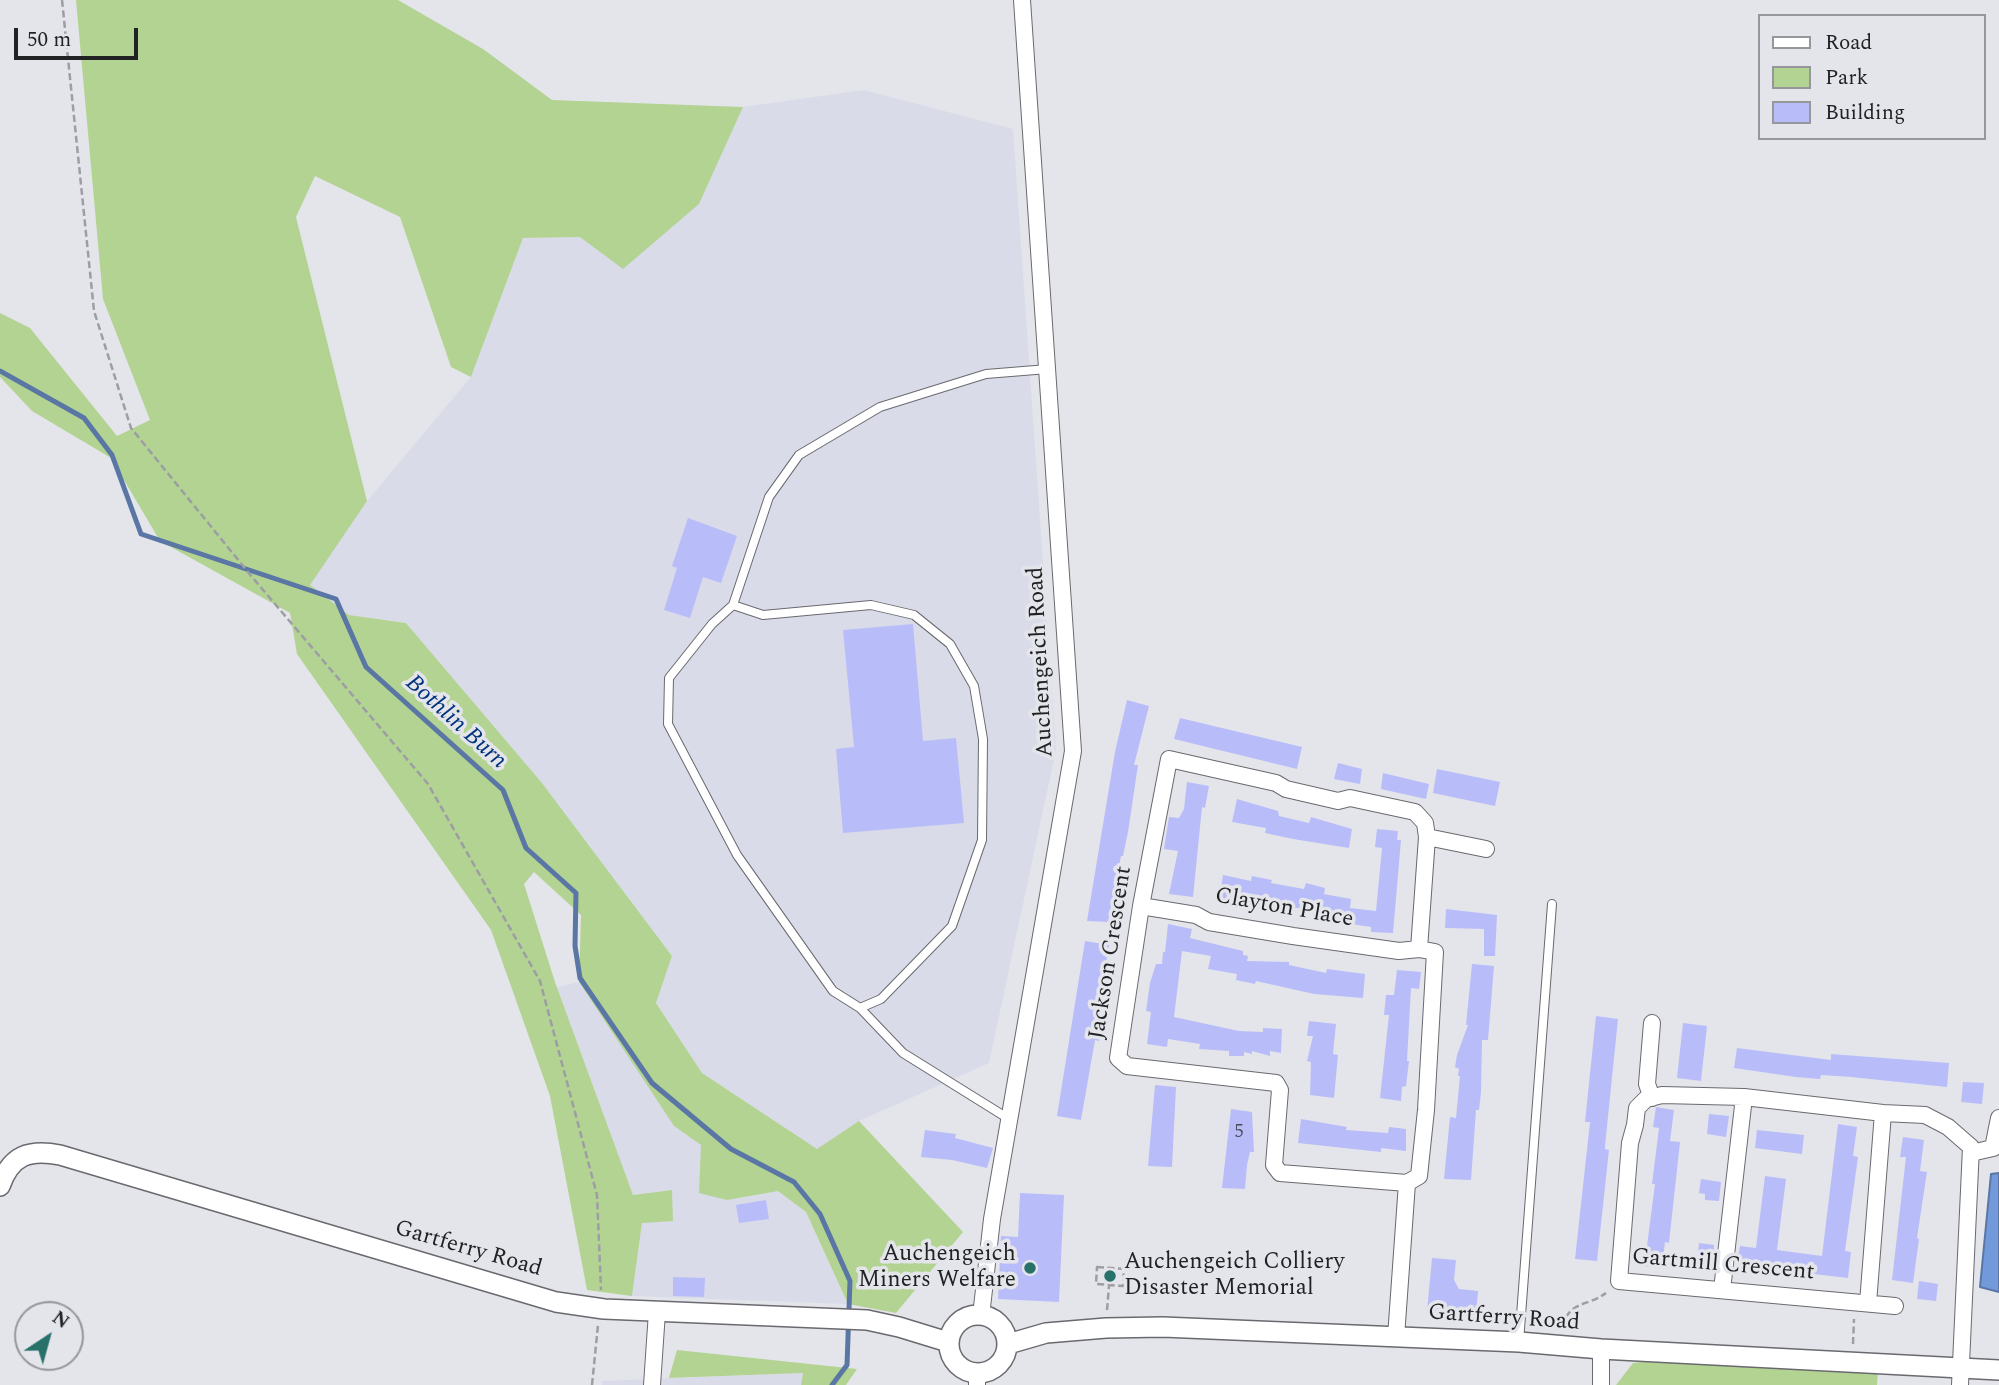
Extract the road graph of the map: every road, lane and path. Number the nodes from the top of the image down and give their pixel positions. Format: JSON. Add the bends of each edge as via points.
{"nodes":[{"id":1,"x":62,"y":0,"type":"edge"},
{"id":2,"x":1022,"y":0,"type":"edge"},
{"id":3,"x":1048,"y":369,"type":"junction"},
{"id":4,"x":733,"y":605,"type":"junction"},
{"id":5,"x":1427,"y":837,"type":"junction"},
{"id":6,"x":1486,"y":849,"type":"dead end"},
{"id":7,"x":1552,"y":904,"type":"dead end"},
{"id":8,"x":1141,"y":906,"type":"junction"},
{"id":9,"x":1419,"y":949,"type":"junction"},
{"id":10,"x":860,"y":1008,"type":"junction"},
{"id":11,"x":1652,"y":1023,"type":"dead end"},
{"id":12,"x":1744,"y":1097,"type":"junction"},
{"id":13,"x":1653,"y":1098,"type":"junction"},
{"id":14,"x":1883,"y":1113,"type":"junction"},
{"id":15,"x":1999,"y":1118,"type":"edge"},
{"id":16,"x":1009,"y":1119,"type":"junction"},
{"id":17,"x":1971,"y":1153,"type":"junction"},
{"id":18,"x":1,"y":1177,"type":"edge"},
{"id":19,"x":1407,"y":1183,"type":"junction"},
{"id":20,"x":1619,"y":1281,"type":"junction"},
{"id":21,"x":1109,"y":1285,"type":"junction"},
{"id":22,"x":1722,"y":1290,"type":"junction"},
{"id":23,"x":1862,"y":1302,"type":"junction"},
{"id":24,"x":1895,"y":1306,"type":"dead end"},
{"id":25,"x":600,"y":1309,"type":"junction"},
{"id":26,"x":657,"y":1312,"type":"junction"},
{"id":27,"x":981,"y":1316,"type":"junction"},
{"id":28,"x":1106,"y":1328,"type":"junction"},
{"id":29,"x":1396,"y":1337,"type":"junction"},
{"id":30,"x":948,"y":1342,"type":"junction"},
{"id":31,"x":1519,"y":1342,"type":"junction"},
{"id":32,"x":1008,"y":1344,"type":"junction"},
{"id":33,"x":1556,"y":1345,"type":"junction"},
{"id":34,"x":1601,"y":1349,"type":"junction"},
{"id":35,"x":1852,"y":1362,"type":"junction"},
{"id":36,"x":1999,"y":1370,"type":"edge"},
{"id":37,"x":1961,"y":1376,"type":"edge"},
{"id":38,"x":977,"y":1379,"type":"edge"},
{"id":39,"x":592,"y":1385,"type":"edge"},
{"id":40,"x":652,"y":1385,"type":"edge"},
{"id":41,"x":1601,"y":1385,"type":"edge"}],
"edges":[{"from":1,"to":25,"type":"path","via":[[94,311],[131,428],[428,784],[540,981],[597,1195]]},
{"from":2,"to":3,"type":"street","name":"Auchengeich Road"},
{"from":3,"to":4,"type":"lane","via":[[986,374],[880,407],[799,455],[769,497]]},
{"from":3,"to":16,"type":"street","name":"Auchengeich Road","via":[[1073,751]]},
{"from":4,"to":10,"type":"lane","via":[[669,678],[668,724],[737,855],[832,991]]},
{"from":4,"to":10,"type":"lane","via":[[763,615],[871,605],[914,615],[950,644],[974,686],[983,739],[982,839],[953,926],[881,999]]},
{"from":5,"to":6,"type":"street"},
{"from":5,"to":8,"type":"street","name":"Jackson Crescent","via":[[1425,823],[1415,811],[1350,798],[1338,802],[1169,759]]},
{"from":5,"to":9,"type":"street"},
{"from":7,"to":31,"type":"lane"},
{"from":8,"to":9,"type":"street","name":"Clayton Place","via":[[1293,936],[1399,951]]},
{"from":8,"to":19,"type":"street","name":"Jackson Crescent","via":[[1118,1058],[1127,1066],[1276,1083],[1280,1090],[1274,1165],[1280,1173]]},
{"from":9,"to":19,"type":"street","via":[[1435,951],[1419,1176]]},
{"from":10,"to":16,"type":"lane","via":[[903,1053]]},
{"from":11,"to":13,"type":"street","via":[[1647,1084]]},
{"from":12,"to":13,"type":"street"},
{"from":12,"to":14,"type":"street"},
{"from":12,"to":22,"type":"street"},
{"from":13,"to":20,"type":"street","name":"Gartmill Crescent","via":[[1637,1108],[1630,1143]]},
{"from":14,"to":17,"type":"street","via":[[1925,1115],[1948,1126],[1971,1147]]},
{"from":14,"to":23,"type":"street"},
{"from":15,"to":17,"type":"street","via":[[1993,1148]]},
{"from":16,"to":27,"type":"street","name":"Auchengeich Road"},
{"from":17,"to":37,"type":"street"},
{"from":18,"to":25,"type":"street","name":"Gartferry Road","via":[[30,1152],[60,1155],[556,1302]]},
{"from":19,"to":29,"type":"street"},
{"from":20,"to":22,"type":"street","name":"Gartmill Crescent"},
{"from":20,"to":33,"type":"path","via":[[1603,1296],[1570,1309]]},
{"from":21,"to":21,"type":"path","via":[[1096,1284],[1097,1267],[1124,1269],[1123,1286]]},
{"from":21,"to":28,"type":"path"},
{"from":22,"to":23,"type":"street","name":"Gartmill Crescent"},
{"from":23,"to":24,"type":"street","name":"Gartmill Crescent"},
{"from":23,"to":35,"type":"path"},
{"from":25,"to":26,"type":"street","name":"Gartferry Road"},
{"from":25,"to":39,"type":"path"},
{"from":26,"to":30,"type":"street","name":"Gartferry Road","via":[[867,1321]]},
{"from":26,"to":40,"type":"street"},
{"from":27,"to":30,"type":"street","via":[[959,1323]]},
{"from":27,"to":32,"type":"street","via":[[998,1324]]},
{"from":28,"to":29,"type":"street","name":"Gartferry Road"},
{"from":28,"to":32,"type":"street","name":"Gartferry Road","via":[[1046,1333]]},
{"from":29,"to":31,"type":"street","name":"Gartferry Road"},
{"from":30,"to":38,"type":"street","via":[[956,1362]]},
{"from":31,"to":33,"type":"street","name":"Gartferry Road"},
{"from":32,"to":38,"type":"street","via":[[994,1368]]},
{"from":33,"to":34,"type":"street","name":"Gartferry Road"},
{"from":34,"to":35,"type":"street","name":"Gartferry Road"},
{"from":34,"to":41,"type":"street"},
{"from":35,"to":37,"type":"street","name":"Gartferry Road"},
{"from":36,"to":37,"type":"street","name":"Gartferry Road"}]}
